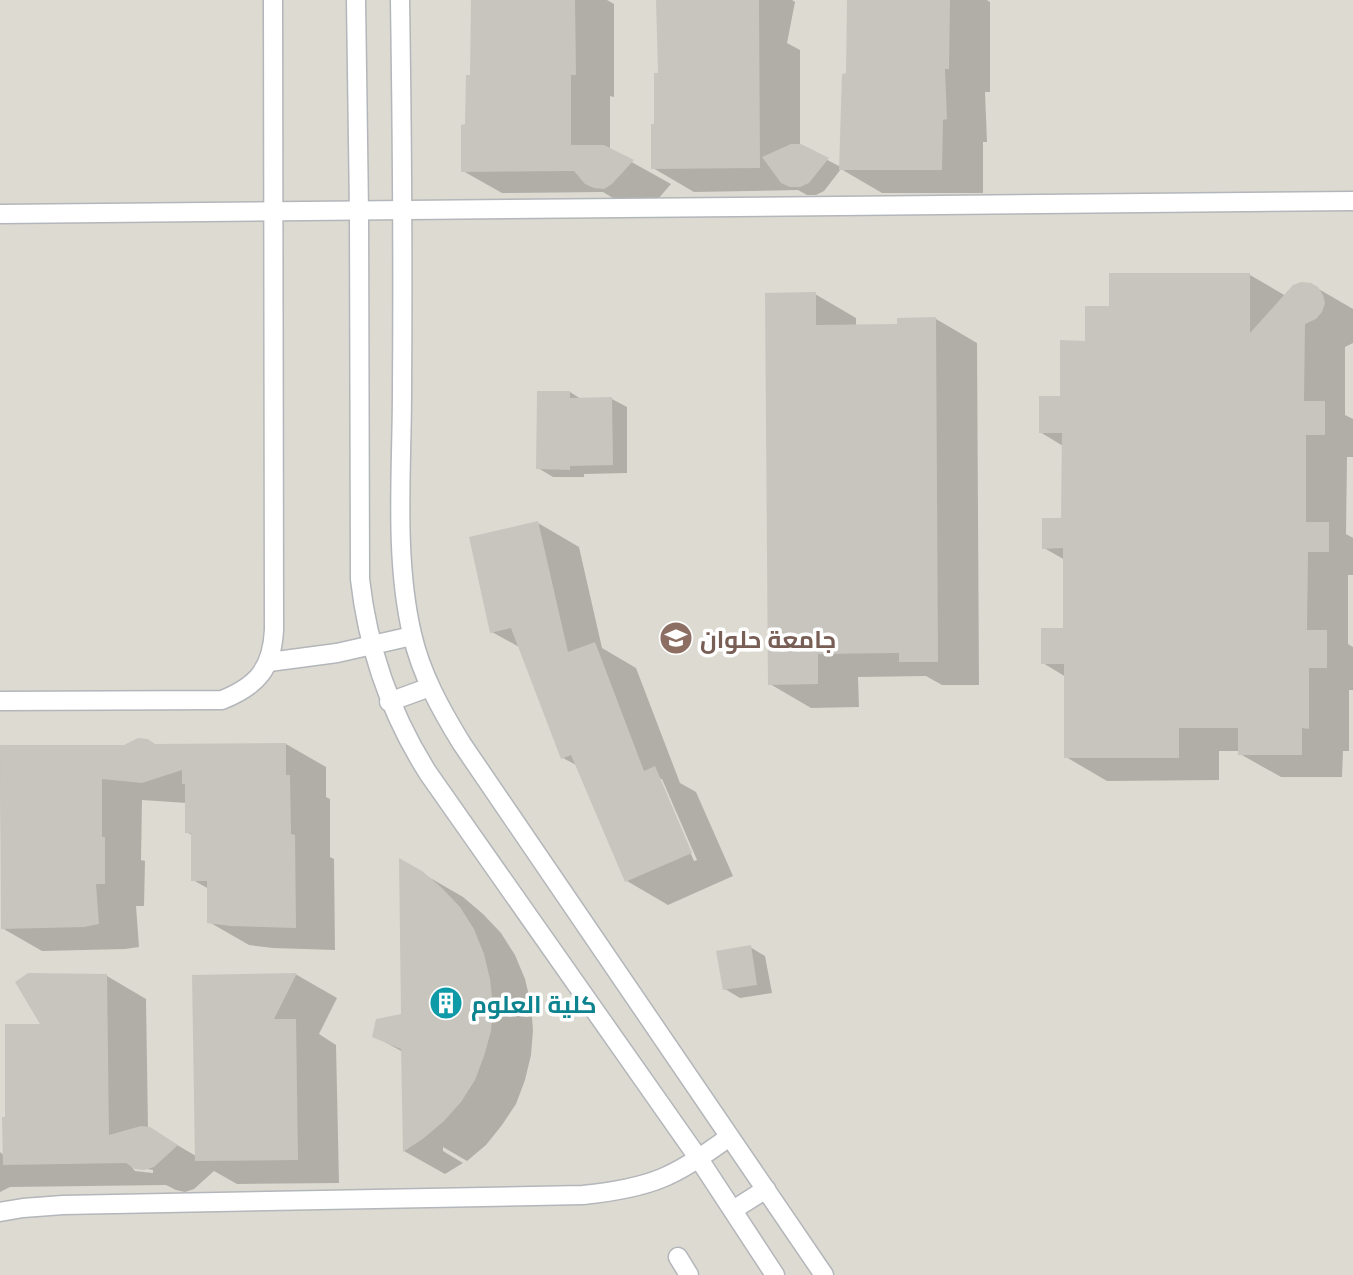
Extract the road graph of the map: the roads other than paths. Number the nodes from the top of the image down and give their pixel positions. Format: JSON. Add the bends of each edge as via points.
{"nodes":[{"id":1,"x":273,"y":0,"type":"edge"},
{"id":2,"x":356,"y":0,"type":"edge"},
{"id":3,"x":400,"y":0,"type":"edge"},
{"id":4,"x":1353,"y":201,"type":"edge"},
{"id":5,"x":402,"y":210,"type":"junction"},
{"id":6,"x":274,"y":211,"type":"junction"},
{"id":7,"x":359,"y":211,"type":"junction"},
{"id":8,"x":0,"y":214,"type":"edge"},
{"id":9,"x":412,"y":636,"type":"junction"},
{"id":10,"x":371,"y":646,"type":"junction"},
{"id":11,"x":269,"y":662,"type":"junction"},
{"id":12,"x":430,"y":687,"type":"junction"},
{"id":13,"x":0,"y":701,"type":"edge"},
{"id":14,"x":389,"y":702,"type":"junction"},
{"id":15,"x":729,"y":1137,"type":"junction"},
{"id":16,"x":699,"y":1160,"type":"junction"},
{"id":17,"x":766,"y":1189,"type":"junction"},
{"id":18,"x":733,"y":1210,"type":"junction"},
{"id":19,"x":0,"y":1212,"type":"edge"},
{"id":20,"x":678,"y":1257,"type":"dead end"},
{"id":21,"x":689,"y":1275,"type":"edge"},
{"id":22,"x":775,"y":1275,"type":"edge"},
{"id":23,"x":824,"y":1275,"type":"edge"}],
"edges":[{"from":1,"to":6,"type":"lane"},
{"from":2,"to":7,"type":"lane"},
{"from":3,"to":5,"type":"lane"},
{"from":4,"to":5,"type":"lane"},
{"from":5,"to":7,"type":"lane"},
{"from":5,"to":9,"type":"lane","via":[[402,557]]},
{"from":6,"to":7,"type":"lane"},
{"from":6,"to":8,"type":"lane"},
{"from":6,"to":11,"type":"lane","via":[[274,630]]},
{"from":7,"to":10,"type":"lane","via":[[360,556]]},
{"from":9,"to":10,"type":"lane"},
{"from":9,"to":12,"type":"lane"},
{"from":10,"to":11,"type":"lane"},
{"from":10,"to":14,"type":"lane"},
{"from":11,"to":13,"type":"lane","via":[[257,680],[222,700]]},
{"from":12,"to":14,"type":"lane"},
{"from":12,"to":15,"type":"lane","via":[[462,744]]},
{"from":14,"to":16,"type":"lane","via":[[428,773]]},
{"from":15,"to":16,"type":"lane"},
{"from":15,"to":17,"type":"lane"},
{"from":16,"to":18,"type":"lane"},
{"from":16,"to":19,"type":"lane","via":[[656,1182],[583,1195],[63,1205]]},
{"from":17,"to":18,"type":"lane"},
{"from":17,"to":23,"type":"lane"},
{"from":18,"to":22,"type":"lane"},
{"from":20,"to":21,"type":"lane"}]}
